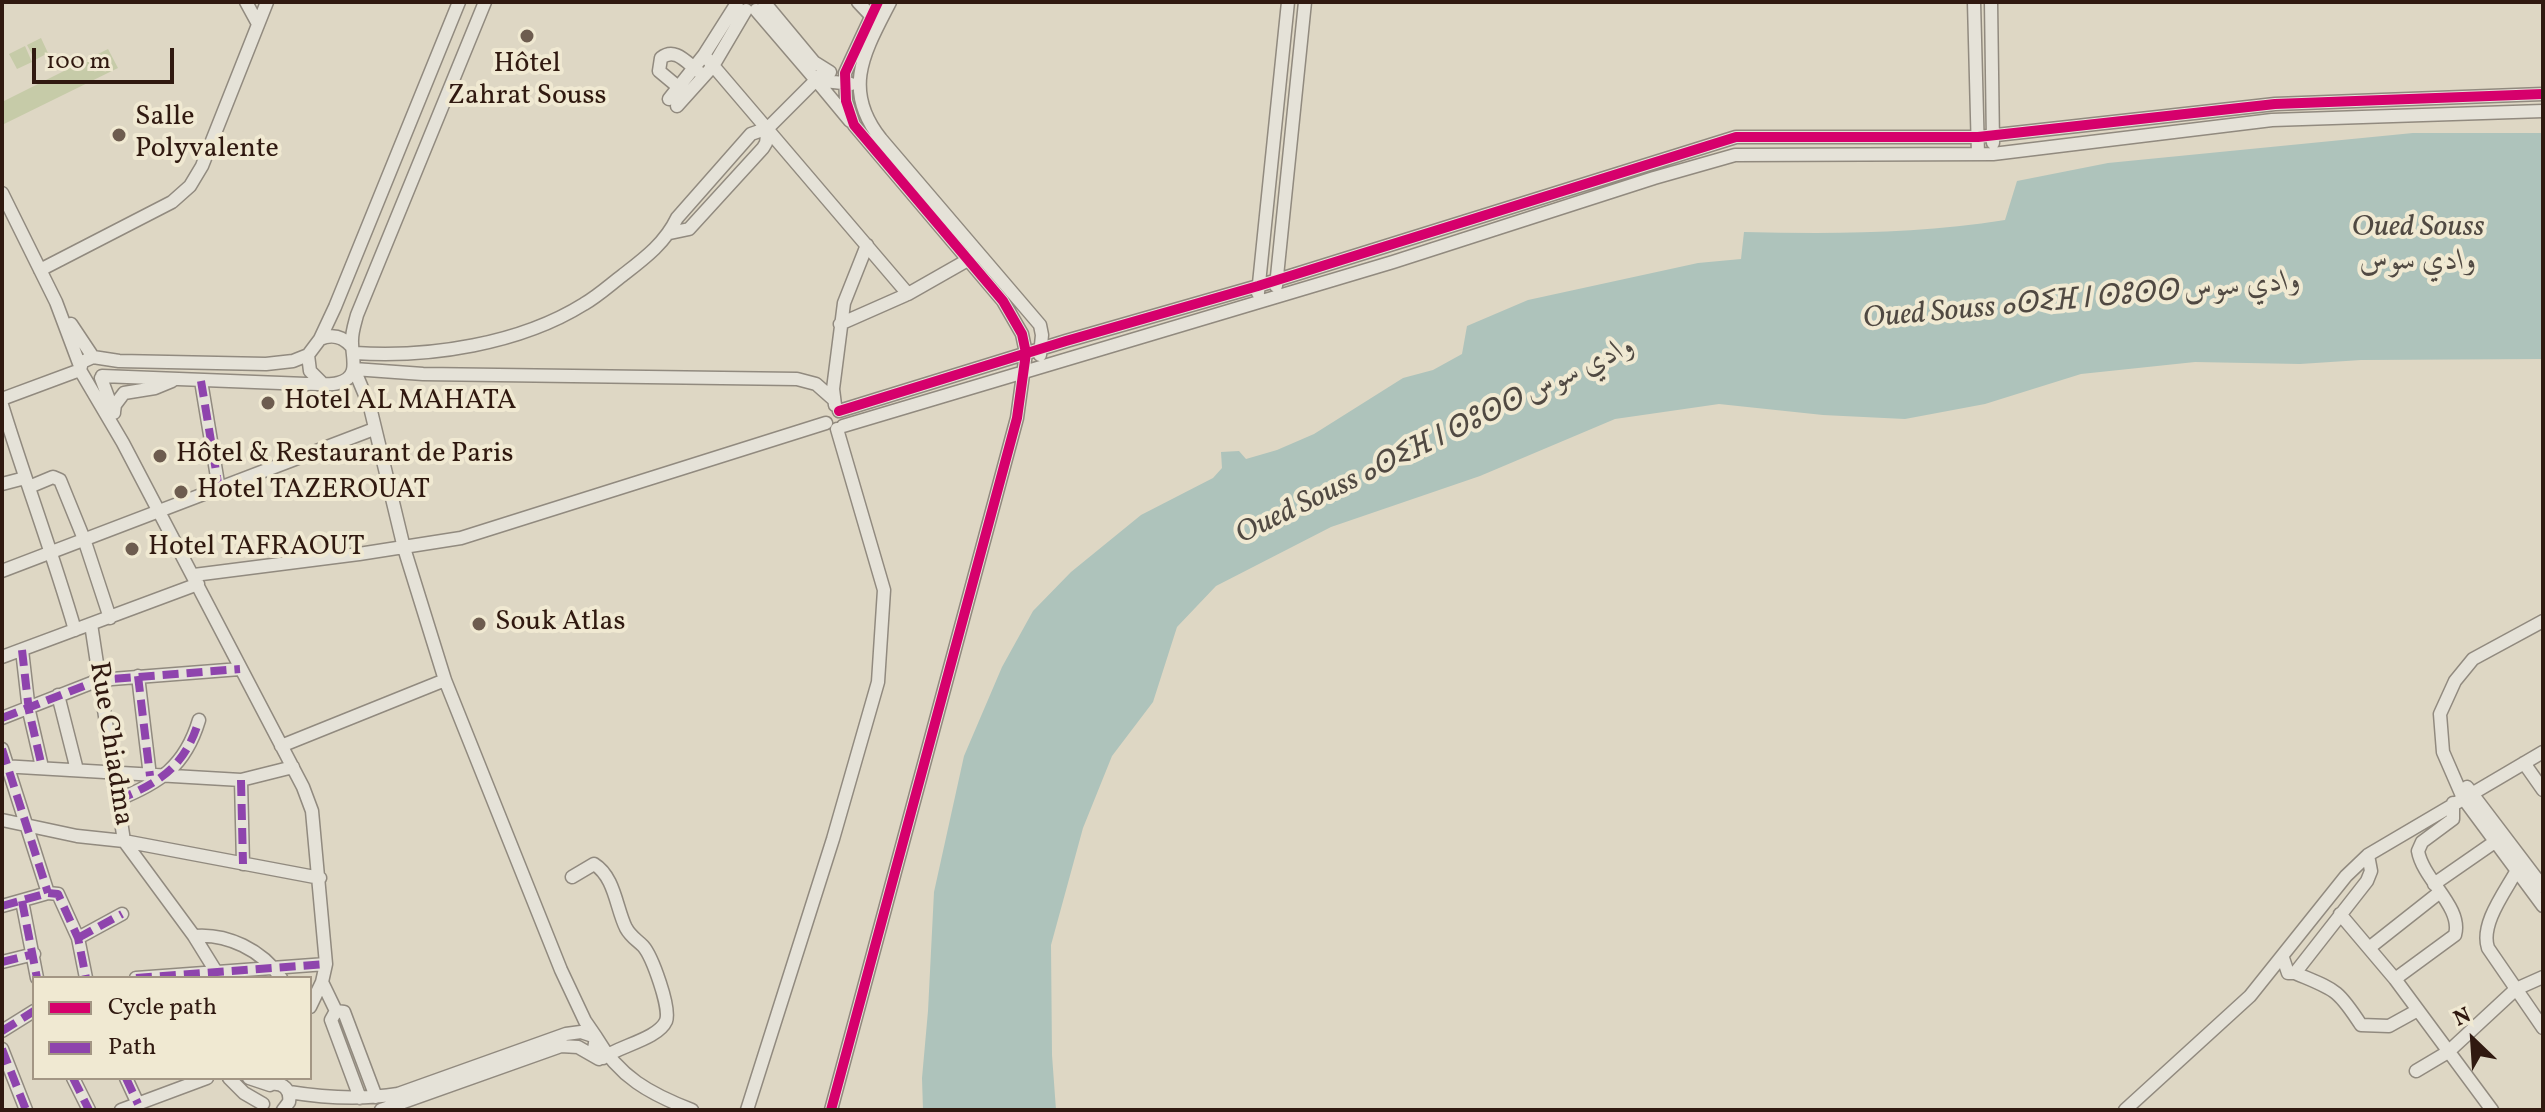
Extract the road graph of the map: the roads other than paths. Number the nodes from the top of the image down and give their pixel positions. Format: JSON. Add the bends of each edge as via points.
{"nodes":[{"id":1,"x":246,"y":2,"type":"edge"},
{"id":2,"x":267,"y":2,"type":"edge"},
{"id":3,"x":459,"y":2,"type":"edge"},
{"id":4,"x":485,"y":2,"type":"edge"},
{"id":5,"x":858,"y":2,"type":"edge"},
{"id":6,"x":878,"y":2,"type":"edge"},
{"id":7,"x":890,"y":2,"type":"edge"},
{"id":8,"x":1288,"y":2,"type":"edge"},
{"id":9,"x":1305,"y":2,"type":"edge"},
{"id":10,"x":1974,"y":2,"type":"edge"},
{"id":11,"x":1991,"y":2,"type":"edge"},
{"id":12,"x":751,"y":5,"type":"edge"},
{"id":13,"x":875,"y":19,"type":"junction"},
{"id":14,"x":258,"y":24,"type":"junction"},
{"id":15,"x":703,"y":66,"type":"junction"},
{"id":16,"x":826,"y":70,"type":"junction"},
{"id":17,"x":852,"y":79,"type":"junction"},
{"id":18,"x":816,"y":80,"type":"junction"},
{"id":19,"x":683,"y":91,"type":"junction"},
{"id":20,"x":2543,"y":94,"type":"edge"},
{"id":21,"x":673,"y":103,"type":"dead end"},
{"id":22,"x":2543,"y":111,"type":"edge"},
{"id":23,"x":854,"y":125,"type":"junction"},
{"id":24,"x":768,"y":128,"type":"junction"},
{"id":25,"x":1978,"y":137,"type":"junction"},
{"id":26,"x":1993,"y":137,"type":"junction"},
{"id":27,"x":1978,"y":154,"type":"junction"},
{"id":28,"x":1993,"y":154,"type":"junction"},
{"id":29,"x":390,"y":166,"type":"junction"},
{"id":30,"x":413,"y":176,"type":"junction"},
{"id":31,"x":2,"y":193,"type":"edge"},
{"id":32,"x":867,"y":245,"type":"junction"},
{"id":33,"x":973,"y":256,"type":"junction"},
{"id":34,"x":40,"y":270,"type":"junction"},
{"id":35,"x":1277,"y":280,"type":"junction"},
{"id":36,"x":1258,"y":286,"type":"junction"},
{"id":37,"x":908,"y":294,"type":"junction"},
{"id":38,"x":1275,"y":297,"type":"junction"},
{"id":39,"x":56,"y":302,"type":"junction"},
{"id":40,"x":1259,"y":302,"type":"junction"},
{"id":41,"x":840,"y":324,"type":"junction"},
{"id":42,"x":1040,"y":325,"type":"junction"},
{"id":43,"x":320,"y":339,"type":"junction"},
{"id":44,"x":1066,"y":341,"type":"junction"},
{"id":45,"x":1042,"y":348,"type":"junction"},
{"id":46,"x":353,"y":350,"type":"junction"},
{"id":47,"x":1026,"y":353,"type":"junction"},
{"id":48,"x":308,"y":355,"type":"junction"},
{"id":49,"x":96,"y":358,"type":"junction"},
{"id":50,"x":354,"y":369,"type":"junction"},
{"id":51,"x":1030,"y":369,"type":"junction"},
{"id":52,"x":82,"y":372,"type":"junction"},
{"id":53,"x":102,"y":377,"type":"junction"},
{"id":54,"x":175,"y":380,"type":"junction"},
{"id":55,"x":201,"y":381,"type":"junction"},
{"id":56,"x":321,"y":382,"type":"junction"},
{"id":57,"x":2,"y":402,"type":"edge"},
{"id":58,"x":836,"y":407,"type":"junction"},
{"id":59,"x":114,"y":412,"type":"junction"},
{"id":60,"x":835,"y":426,"type":"junction"},
{"id":61,"x":374,"y":429,"type":"junction"},
{"id":62,"x":123,"y":443,"type":"junction"},
{"id":63,"x":27,"y":483,"type":"junction"},
{"id":64,"x":2,"y":484,"type":"edge"},
{"id":65,"x":219,"y":489,"type":"junction"},
{"id":66,"x":159,"y":511,"type":"junction"},
{"id":67,"x":84,"y":539,"type":"junction"},
{"id":68,"x":404,"y":548,"type":"junction"},
{"id":69,"x":52,"y":552,"type":"junction"},
{"id":70,"x":2,"y":571,"type":"edge"},
{"id":71,"x":196,"y":580,"type":"junction"},
{"id":72,"x":110,"y":618,"type":"junction"},
{"id":73,"x":2543,"y":621,"type":"edge"},
{"id":74,"x":91,"y":624,"type":"junction"},
{"id":75,"x":75,"y":630,"type":"junction"},
{"id":76,"x":22,"y":650,"type":"junction"},
{"id":77,"x":2,"y":657,"type":"edge"},
{"id":78,"x":240,"y":669,"type":"junction"},
{"id":79,"x":138,"y":676,"type":"junction"},
{"id":80,"x":99,"y":680,"type":"junction"},
{"id":81,"x":445,"y":680,"type":"junction"},
{"id":82,"x":58,"y":695,"type":"junction"},
{"id":83,"x":29,"y":708,"type":"junction"},
{"id":84,"x":2,"y":718,"type":"edge"},
{"id":85,"x":199,"y":720,"type":"dead end"},
{"id":86,"x":281,"y":746,"type":"junction"},
{"id":87,"x":2,"y":749,"type":"edge"},
{"id":88,"x":2543,"y":752,"type":"edge"},
{"id":89,"x":2524,"y":763,"type":"junction"},
{"id":90,"x":4,"y":766,"type":"edge"},
{"id":91,"x":42,"y":767,"type":"junction"},
{"id":92,"x":293,"y":767,"type":"junction"},
{"id":93,"x":77,"y":770,"type":"junction"},
{"id":94,"x":112,"y":772,"type":"junction"},
{"id":95,"x":150,"y":776,"type":"junction"},
{"id":96,"x":165,"y":777,"type":"junction"},
{"id":97,"x":241,"y":780,"type":"junction"},
{"id":98,"x":2543,"y":790,"type":"edge"},
{"id":99,"x":2463,"y":798,"type":"junction"},
{"id":100,"x":117,"y":800,"type":"junction"},
{"id":101,"x":2,"y":820,"type":"edge"},
{"id":102,"x":27,"y":824,"type":"junction"},
{"id":103,"x":124,"y":841,"type":"junction"},
{"id":104,"x":2496,"y":841,"type":"junction"},
{"id":105,"x":2368,"y":855,"type":"junction"},
{"id":106,"x":243,"y":864,"type":"junction"},
{"id":107,"x":2517,"y":870,"type":"junction"},
{"id":108,"x":572,"y":877,"type":"dead end"},
{"id":109,"x":320,"y":878,"type":"junction"},
{"id":110,"x":2543,"y":887,"type":"edge"},
{"id":111,"x":2437,"y":888,"type":"junction"},
{"id":112,"x":48,"y":893,"type":"junction"},
{"id":113,"x":22,"y":901,"type":"junction"},
{"id":114,"x":2,"y":906,"type":"edge"},
{"id":115,"x":2543,"y":906,"type":"edge"},
{"id":116,"x":122,"y":914,"type":"dead end"},
{"id":117,"x":2340,"y":914,"type":"junction"},
{"id":118,"x":194,"y":936,"type":"junction"},
{"id":119,"x":78,"y":938,"type":"junction"},
{"id":120,"x":2369,"y":948,"type":"junction"},
{"id":121,"x":34,"y":954,"type":"junction"},
{"id":122,"x":2283,"y":958,"type":"junction"},
{"id":123,"x":2,"y":962,"type":"edge"},
{"id":124,"x":326,"y":964,"type":"junction"},
{"id":125,"x":277,"y":973,"type":"edge"},
{"id":126,"x":2295,"y":973,"type":"junction"},
{"id":127,"x":37,"y":976,"type":"edge"},
{"id":128,"x":86,"y":976,"type":"edge"},
{"id":129,"x":218,"y":976,"type":"edge"},
{"id":130,"x":2543,"y":977,"type":"edge"},
{"id":131,"x":2395,"y":979,"type":"junction"},
{"id":132,"x":322,"y":982,"type":"junction"},
{"id":133,"x":2516,"y":989,"type":"junction"},
{"id":134,"x":312,"y":1001,"type":"edge"},
{"id":135,"x":2418,"y":1010,"type":"junction"},
{"id":136,"x":336,"y":1011,"type":"junction"},
{"id":137,"x":32,"y":1012,"type":"edge"},
{"id":138,"x":583,"y":1026,"type":"junction"},
{"id":139,"x":2543,"y":1028,"type":"edge"},
{"id":140,"x":2,"y":1031,"type":"edge"},
{"id":141,"x":578,"y":1047,"type":"junction"},
{"id":142,"x":2,"y":1049,"type":"edge"},
{"id":143,"x":2448,"y":1052,"type":"junction"},
{"id":144,"x":600,"y":1057,"type":"junction"},
{"id":145,"x":2416,"y":1071,"type":"dead end"},
{"id":146,"x":74,"y":1080,"type":"edge"},
{"id":147,"x":127,"y":1080,"type":"edge"},
{"id":148,"x":198,"y":1080,"type":"edge"},
{"id":149,"x":231,"y":1080,"type":"edge"},
{"id":150,"x":272,"y":1082,"type":"edge"},
{"id":151,"x":289,"y":1087,"type":"edge"},
{"id":152,"x":360,"y":1098,"type":"junction"},
{"id":153,"x":138,"y":1104,"type":"junction"},
{"id":154,"x":379,"y":1104,"type":"edge"},
{"id":155,"x":264,"y":1107,"type":"edge"},
{"id":156,"x":26,"y":1110,"type":"edge"},
{"id":157,"x":89,"y":1110,"type":"edge"},
{"id":158,"x":121,"y":1110,"type":"edge"},
{"id":159,"x":284,"y":1110,"type":"edge"},
{"id":160,"x":692,"y":1110,"type":"edge"},
{"id":161,"x":747,"y":1110,"type":"edge"},
{"id":162,"x":831,"y":1110,"type":"edge"},
{"id":163,"x":2125,"y":1110,"type":"edge"},
{"id":164,"x":2492,"y":1110,"type":"edge"}],
"edges":[{"from":1,"to":14,"type":"street"},
{"from":2,"to":14,"type":"street"},
{"from":3,"to":29,"type":"street"},
{"from":4,"to":30,"type":"street"},
{"from":5,"to":13,"type":"street"},
{"from":6,"to":13,"type":"street"},
{"from":7,"to":13,"type":"street"},
{"from":8,"to":36,"type":"street"},
{"from":9,"to":35,"type":"street"},
{"from":10,"to":25,"type":"street"},
{"from":11,"to":26,"type":"street"},
{"from":12,"to":15,"type":"street"},
{"from":12,"to":16,"type":"street"},
{"from":12,"to":18,"type":"street"},
{"from":13,"to":17,"type":"street"},
{"from":14,"to":34,"type":"street","via":[[190,186],[172,202]]},
{"from":15,"to":19,"type":"street"},
{"from":15,"to":19,"type":"street","via":[[671,53],[661,58],[659,71]]},
{"from":15,"to":24,"type":"street"},
{"from":16,"to":17,"type":"street"},
{"from":16,"to":18,"type":"street"},
{"from":17,"to":18,"type":"street"},
{"from":17,"to":23,"type":"street"},
{"from":17,"to":33,"type":"street","via":[[870,126]]},
{"from":18,"to":23,"type":"street"},
{"from":18,"to":24,"type":"street"},
{"from":19,"to":21,"type":"street"},
{"from":20,"to":26,"type":"street","via":[[2275,104]]},
{"from":22,"to":28,"type":"street","via":[[2272,120]]},
{"from":23,"to":33,"type":"street"},
{"from":24,"to":32,"type":"street"},
{"from":24,"to":46,"type":"street","via":[[763,148],[689,229],[670,233],[584,304],[529,330],[452,350],[400,355]]},
{"from":25,"to":26,"type":"street"},
{"from":25,"to":27,"type":"street"},
{"from":25,"to":35,"type":"street","via":[[1736,137]]},
{"from":26,"to":28,"type":"street"},
{"from":27,"to":28,"type":"street"},
{"from":27,"to":38,"type":"street","via":[[1735,155]]},
{"from":29,"to":30,"type":"street"},
{"from":29,"to":43,"type":"street"},
{"from":30,"to":46,"type":"street","via":[[357,315]]},
{"from":31,"to":34,"type":"street"},
{"from":32,"to":37,"type":"street"},
{"from":32,"to":41,"type":"street"},
{"from":33,"to":37,"type":"street"},
{"from":33,"to":42,"type":"street"},
{"from":33,"to":47,"type":"street","via":[[1022,334]]},
{"from":34,"to":39,"type":"street"},
{"from":35,"to":36,"type":"street"},
{"from":35,"to":38,"type":"street"},
{"from":36,"to":40,"type":"street"},
{"from":36,"to":44,"type":"street"},
{"from":37,"to":41,"type":"street"},
{"from":38,"to":40,"type":"street"},
{"from":39,"to":49,"type":"street"},
{"from":39,"to":52,"type":"street"},
{"from":40,"to":51,"type":"street"},
{"from":41,"to":58,"type":"street"},
{"from":42,"to":44,"type":"street"},
{"from":42,"to":45,"type":"street"},
{"from":43,"to":46,"type":"street","via":[[340,337]]},
{"from":43,"to":48,"type":"street"},
{"from":44,"to":45,"type":"street"},
{"from":45,"to":47,"type":"street"},
{"from":45,"to":51,"type":"street"},
{"from":46,"to":50,"type":"street"},
{"from":47,"to":51,"type":"street"},
{"from":47,"to":58,"type":"street"},
{"from":48,"to":49,"type":"street","via":[[266,364]]},
{"from":48,"to":56,"type":"street","via":[[310,371]]},
{"from":49,"to":52,"type":"street","via":[[85,359]]},
{"from":49,"to":53,"type":"street","via":[[104,368]]},
{"from":50,"to":56,"type":"street","via":[[337,384]]},
{"from":50,"to":58,"type":"street","via":[[797,379],[816,384]]},
{"from":50,"to":61,"type":"street"},
{"from":51,"to":60,"type":"street"},
{"from":51,"to":162,"type":"street"},
{"from":52,"to":53,"type":"street","via":[[95,381]]},
{"from":52,"to":57,"type":"street"},
{"from":52,"to":62,"type":"street"},
{"from":53,"to":54,"type":"street"},
{"from":53,"to":59,"type":"street"},
{"from":54,"to":55,"type":"street"},
{"from":54,"to":59,"type":"street","via":[[124,393]]},
{"from":55,"to":56,"type":"street"},
{"from":55,"to":65,"type":"street"},
{"from":57,"to":63,"type":"street"},
{"from":58,"to":60,"type":"street","via":[[827,414]]},
{"from":59,"to":62,"type":"street"},
{"from":60,"to":68,"type":"street","via":[[461,538]]},
{"from":60,"to":161,"type":"street","via":[[884,590],[878,682]]},
{"from":61,"to":65,"type":"street"},
{"from":61,"to":68,"type":"street"},
{"from":62,"to":66,"type":"street"},
{"from":63,"to":64,"type":"street"},
{"from":63,"to":67,"type":"street","via":[[60,480]]},
{"from":63,"to":69,"type":"street"},
{"from":65,"to":66,"type":"street"},
{"from":66,"to":67,"type":"street"},
{"from":66,"to":71,"type":"street"},
{"from":67,"to":69,"type":"street"},
{"from":67,"to":72,"type":"street"},
{"from":68,"to":71,"type":"street"},
{"from":68,"to":81,"type":"street"},
{"from":69,"to":70,"type":"street"},
{"from":69,"to":75,"type":"street"},
{"from":71,"to":72,"type":"street"},
{"from":71,"to":78,"type":"street"},
{"from":72,"to":74,"type":"street"},
{"from":73,"to":99,"type":"street","via":[[2473,659],[2455,681],[2440,714],[2443,752]]},
{"from":74,"to":75,"type":"street"},
{"from":74,"to":80,"type":"street","name":"Rue Chiadma"},
{"from":75,"to":76,"type":"street"},
{"from":76,"to":77,"type":"street"},
{"from":76,"to":83,"type":"street"},
{"from":78,"to":79,"type":"street"},
{"from":78,"to":86,"type":"street"},
{"from":79,"to":80,"type":"street"},
{"from":79,"to":95,"type":"street"},
{"from":80,"to":82,"type":"street"},
{"from":80,"to":94,"type":"street","name":"Rue Chiadma"},
{"from":81,"to":86,"type":"street"},
{"from":81,"to":138,"type":"street"},
{"from":82,"to":83,"type":"street"},
{"from":82,"to":93,"type":"street"},
{"from":83,"to":84,"type":"street"},
{"from":83,"to":91,"type":"street"},
{"from":85,"to":96,"type":"street"},
{"from":86,"to":92,"type":"street"},
{"from":87,"to":90,"type":"street"},
{"from":88,"to":89,"type":"street"},
{"from":89,"to":98,"type":"street"},
{"from":89,"to":99,"type":"street"},
{"from":90,"to":91,"type":"street"},
{"from":90,"to":102,"type":"street"},
{"from":91,"to":93,"type":"street"},
{"from":92,"to":97,"type":"street"},
{"from":92,"to":109,"type":"street","via":[[312,811]]},
{"from":93,"to":94,"type":"street"},
{"from":94,"to":95,"type":"street"},
{"from":94,"to":100,"type":"street","name":"Rue Chiadma"},
{"from":95,"to":96,"type":"street"},
{"from":96,"to":97,"type":"street"},
{"from":96,"to":100,"type":"street"},
{"from":97,"to":106,"type":"street"},
{"from":99,"to":104,"type":"street"},
{"from":99,"to":105,"type":"street"},
{"from":99,"to":110,"type":"street"},
{"from":99,"to":111,"type":"street","via":[[2453,819],[2418,851]]},
{"from":100,"to":103,"type":"street","name":"Rue Chiadma"},
{"from":101,"to":102,"type":"street"},
{"from":102,"to":103,"type":"street"},
{"from":102,"to":112,"type":"street"},
{"from":103,"to":106,"type":"street"},
{"from":103,"to":118,"type":"street","name":"Rue Chiadma"},
{"from":104,"to":107,"type":"street"},
{"from":104,"to":111,"type":"street"},
{"from":105,"to":117,"type":"street","via":[[2367,881]]},
{"from":105,"to":122,"type":"street"},
{"from":106,"to":109,"type":"street"},
{"from":107,"to":115,"type":"street"},
{"from":107,"to":133,"type":"street","via":[[2486,932],[2488,948]]},
{"from":108,"to":144,"type":"street","via":[[594,864],[603,869],[631,938],[643,946],[654,967],[668,1010],[655,1032]]},
{"from":109,"to":124,"type":"street"},
{"from":111,"to":120,"type":"street"},
{"from":111,"to":131,"type":"street","via":[[2455,916],[2455,935]]},
{"from":112,"to":113,"type":"street"},
{"from":112,"to":119,"type":"street","via":[[58,894]]},
{"from":113,"to":114,"type":"street"},
{"from":113,"to":121,"type":"street"},
{"from":116,"to":119,"type":"street"},
{"from":117,"to":120,"type":"street"},
{"from":117,"to":126,"type":"street"},
{"from":118,"to":125,"type":"street","via":[[231,940],[252,950]]},
{"from":118,"to":129,"type":"street","name":"Rue Chiadma"},
{"from":119,"to":128,"type":"street"},
{"from":120,"to":131,"type":"street"},
{"from":121,"to":123,"type":"street"},
{"from":121,"to":127,"type":"street"},
{"from":122,"to":126,"type":"street","via":[[2288,973]]},
{"from":122,"to":163,"type":"street","via":[[2250,996]]},
{"from":124,"to":125,"type":"street"},
{"from":124,"to":132,"type":"street"},
{"from":125,"to":129,"type":"street"},
{"from":126,"to":135,"type":"street","via":[[2342,996],[2361,1025],[2389,1026]]},
{"from":130,"to":133,"type":"street"},
{"from":131,"to":135,"type":"street"},
{"from":132,"to":134,"type":"street"},
{"from":132,"to":136,"type":"street"},
{"from":133,"to":139,"type":"street"},
{"from":133,"to":143,"type":"street"},
{"from":135,"to":143,"type":"street"},
{"from":136,"to":152,"type":"street","via":[[331,1020]]},
{"from":136,"to":154,"type":"street","via":[[344,1012]]},
{"from":137,"to":140,"type":"street"},
{"from":138,"to":141,"type":"street"},
{"from":138,"to":144,"type":"street","via":[[596,1037]]},
{"from":138,"to":154,"type":"street"},
{"from":141,"to":144,"type":"street"},
{"from":141,"to":154,"type":"street","via":[[561,1046]]},
{"from":142,"to":156,"type":"street"},
{"from":143,"to":145,"type":"street"},
{"from":143,"to":164,"type":"street"},
{"from":144,"to":160,"type":"street","via":[[642,1088]]},
{"from":146,"to":157,"type":"street"},
{"from":147,"to":153,"type":"street"},
{"from":148,"to":153,"type":"street"},
{"from":149,"to":155,"type":"street"},
{"from":150,"to":151,"type":"street"},
{"from":150,"to":155,"type":"street","via":[[262,1095]]},
{"from":151,"to":152,"type":"street","via":[[327,1098]]},
{"from":151,"to":159,"type":"street"},
{"from":152,"to":154,"type":"street"},
{"from":153,"to":158,"type":"street"}]}
